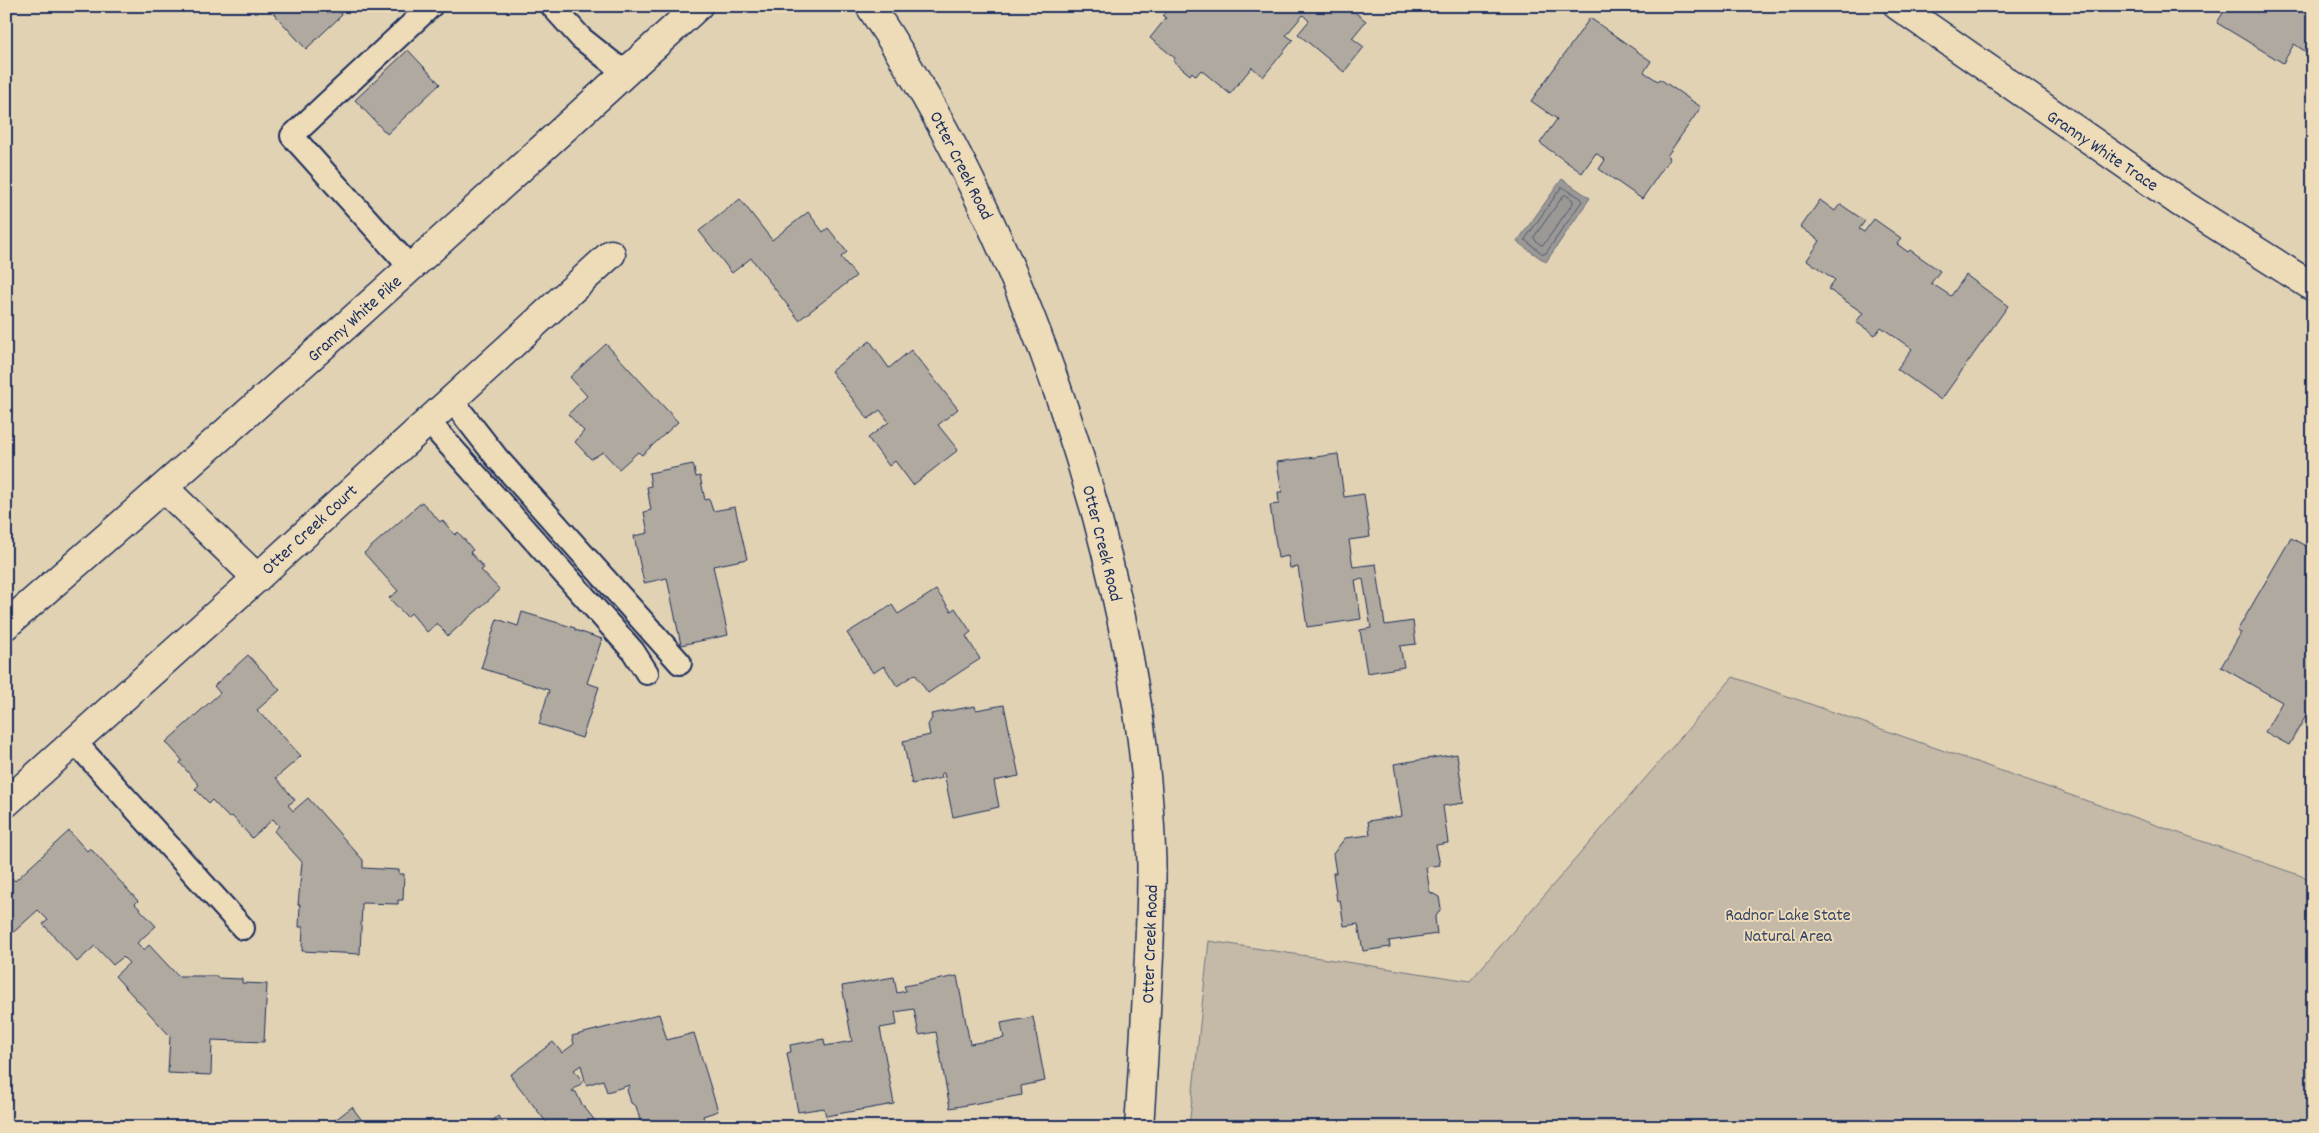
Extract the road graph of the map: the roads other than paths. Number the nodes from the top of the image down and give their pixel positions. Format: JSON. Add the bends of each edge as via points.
{"nodes":[{"id":1,"x":431,"y":6,"type":"edge"},
{"id":2,"x":552,"y":6,"type":"edge"},
{"id":3,"x":698,"y":6,"type":"edge"},
{"id":4,"x":870,"y":6,"type":"edge"},
{"id":5,"x":1898,"y":6,"type":"edge"},
{"id":6,"x":625,"y":73,"type":"junction"},
{"id":7,"x":611,"y":254,"type":"dead end"},
{"id":8,"x":410,"y":268,"type":"junction"},
{"id":9,"x":2313,"y":287,"type":"edge"},
{"id":10,"x":451,"y":399,"type":"junction"},
{"id":11,"x":427,"y":420,"type":"junction"},
{"id":12,"x":164,"y":488,"type":"junction"},
{"id":13,"x":567,"y":536,"type":"junction"},
{"id":14,"x":548,"y":553,"type":"junction"},
{"id":15,"x":257,"y":578,"type":"junction"},
{"id":16,"x":6,"y":625,"type":"edge"},
{"id":17,"x":680,"y":663,"type":"dead end"},
{"id":18,"x":647,"y":674,"type":"dead end"},
{"id":19,"x":75,"y":742,"type":"junction"},
{"id":20,"x":6,"y":803,"type":"edge"},
{"id":21,"x":243,"y":928,"type":"dead end"},
{"id":22,"x":1139,"y":1127,"type":"edge"}],
"edges":[{"from":1,"to":8,"type":"lane","via":[[292,136]]},
{"from":2,"to":6,"type":"lane","via":[[581,38]]},
{"from":3,"to":6,"type":"street","name":"Granny White Pike"},
{"from":4,"to":22,"type":"street","name":"Otter Creek Road","via":[[941,122],[1010,266],[1059,391],[1110,565],[1141,725],[1152,850]]},
{"from":5,"to":9,"type":"street","name":"Granny White Trace","via":[[2181,203]]},
{"from":6,"to":8,"type":"street","name":"Granny White Pike"},
{"from":7,"to":10,"type":"street","name":"Otter Creek Court"},
{"from":8,"to":12,"type":"street","name":"Granny White Pike"},
{"from":10,"to":11,"type":"street","name":"Otter Creek Court"},
{"from":10,"to":13,"type":"lane","via":[[497,458]]},
{"from":11,"to":14,"type":"lane"},
{"from":11,"to":15,"type":"street","name":"Otter Creek Court"},
{"from":12,"to":15,"type":"street"},
{"from":12,"to":16,"type":"street","name":"Granny White Pike"},
{"from":13,"to":14,"type":"lane"},
{"from":13,"to":17,"type":"lane"},
{"from":14,"to":18,"type":"lane","via":[[633,651]]},
{"from":15,"to":19,"type":"street","name":"Otter Creek Court"},
{"from":19,"to":20,"type":"street","name":"Otter Creek Court"},
{"from":19,"to":21,"type":"lane"}]}
